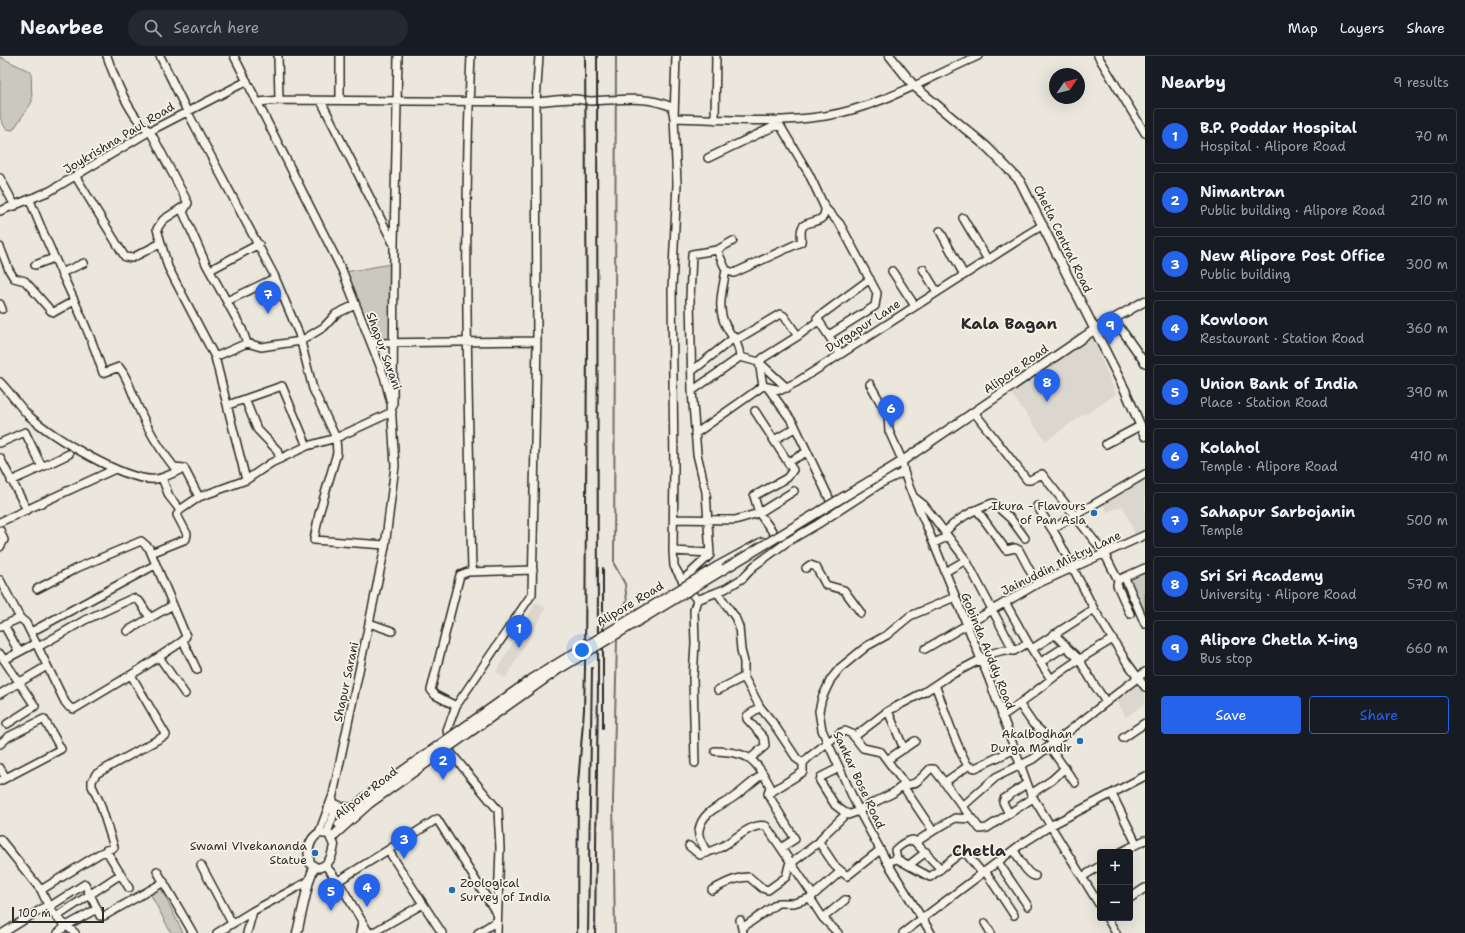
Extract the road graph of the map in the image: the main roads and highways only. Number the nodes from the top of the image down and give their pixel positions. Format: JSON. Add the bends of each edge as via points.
{"nodes":[{"id":1,"x":890,"y":56,"type":"edge"},
{"id":2,"x":1145,"y":301,"type":"edge"},
{"id":3,"x":1094,"y":330,"type":"junction"},
{"id":4,"x":1145,"y":436,"type":"edge"},
{"id":5,"x":899,"y":462,"type":"junction"},
{"id":6,"x":333,"y":799,"type":"road end"},
{"id":7,"x":367,"y":801,"type":"junction"},
{"id":8,"x":355,"y":808,"type":"junction"},
{"id":9,"x":326,"y":834,"type":"junction"},
{"id":10,"x":314,"y":867,"type":"junction"},
{"id":11,"x":297,"y":933,"type":"edge"}],
"edges":[{"from":1,"to":3,"type":"main road","name":"Chetla Central Road","via":[[914,86],[987,147],[1020,181]]},
{"from":2,"to":3,"type":"main road","name":"Alipore Road"},
{"from":3,"to":4,"type":"main road","name":"Chetla Central Road"},
{"from":3,"to":5,"type":"main road","name":"Alipore Road"},
{"from":5,"to":7,"type":"main road","name":"Alipore Road","bridge":true,"via":[[559,669]]},
{"from":5,"to":7,"type":"main road","name":"Alipore Road","bridge":true,"via":[[558,661],[492,706]]},
{"from":6,"to":8,"type":"main road","via":[[344,808]]},
{"from":7,"to":8,"type":"main road","name":"Alipore Road"},
{"from":7,"to":9,"type":"main road","name":"Alipore Road"},
{"from":8,"to":9,"type":"main road","name":"Alipore Road"},
{"from":9,"to":10,"type":"main road","via":[[314,836],[310,844],[308,853],[310,863]]},
{"from":9,"to":10,"type":"main road","via":[[334,845],[333,854],[321,868]]},
{"from":10,"to":11,"type":"main road"}]}
